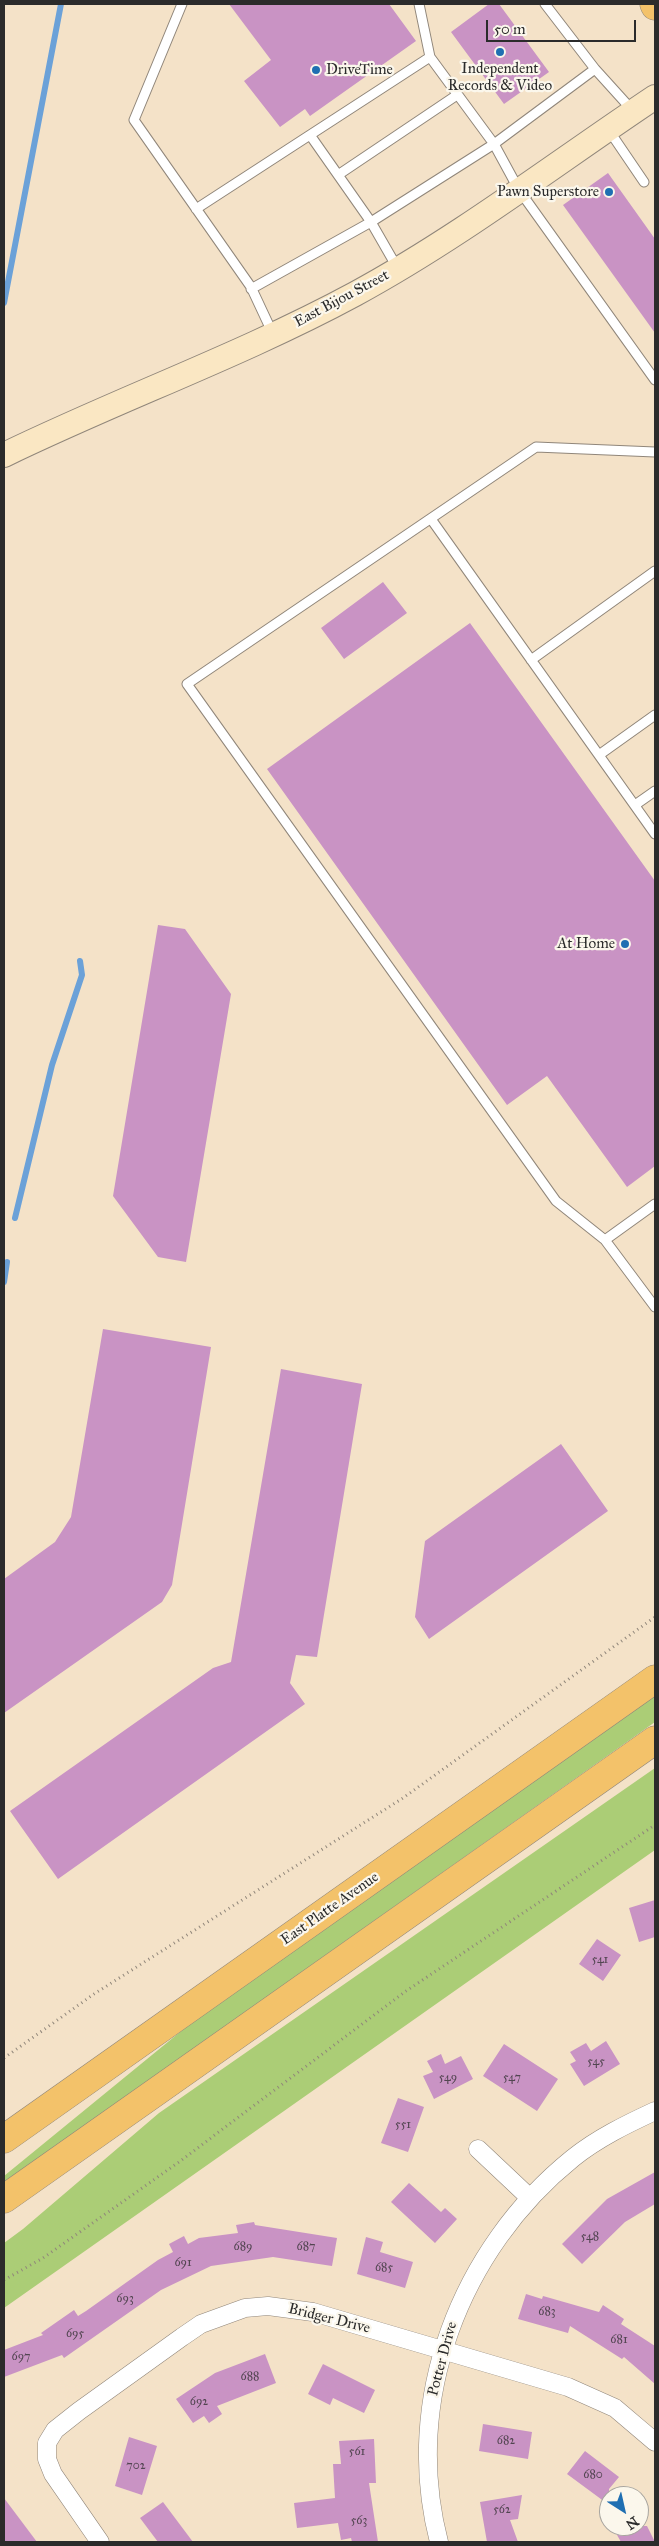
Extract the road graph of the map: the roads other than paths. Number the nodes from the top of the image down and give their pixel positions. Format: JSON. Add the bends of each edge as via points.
{"nodes":[{"id":1,"x":182,"y":4,"type":"edge"},
{"id":2,"x":419,"y":4,"type":"edge"},
{"id":3,"x":545,"y":4,"type":"edge"},
{"id":4,"x":430,"y":57,"type":"junction"},
{"id":5,"x":595,"y":69,"type":"junction"},
{"id":6,"x":457,"y":95,"type":"junction"},
{"id":7,"x":655,"y":97,"type":"edge"},
{"id":8,"x":633,"y":112,"type":"junction"},
{"id":9,"x":608,"y":129,"type":"junction"},
{"id":10,"x":310,"y":135,"type":"junction"},
{"id":11,"x":494,"y":144,"type":"junction"},
{"id":12,"x":338,"y":175,"type":"junction"},
{"id":13,"x":644,"y":182,"type":"dead end"},
{"id":14,"x":519,"y":190,"type":"junction"},
{"id":15,"x":196,"y":209,"type":"junction"},
{"id":16,"x":371,"y":222,"type":"junction"},
{"id":17,"x":398,"y":269,"type":"junction"},
{"id":18,"x":251,"y":289,"type":"junction"},
{"id":19,"x":273,"y":334,"type":"junction"},
{"id":20,"x":655,"y":380,"type":"edge"},
{"id":21,"x":655,"y":452,"type":"edge"},
{"id":22,"x":4,"y":455,"type":"edge"},
{"id":23,"x":431,"y":519,"type":"junction"},
{"id":24,"x":655,"y":571,"type":"edge"},
{"id":25,"x":531,"y":660,"type":"junction"},
{"id":26,"x":655,"y":715,"type":"edge"},
{"id":27,"x":599,"y":755,"type":"junction"},
{"id":28,"x":655,"y":791,"type":"edge"},
{"id":29,"x":635,"y":805,"type":"junction"},
{"id":30,"x":655,"y":834,"type":"edge"},
{"id":31,"x":655,"y":1204,"type":"edge"},
{"id":32,"x":605,"y":1240,"type":"junction"},
{"id":33,"x":655,"y":1307,"type":"edge"},
{"id":34,"x":655,"y":1679,"type":"edge"},
{"id":35,"x":655,"y":1740,"type":"edge"},
{"id":36,"x":655,"y":2111,"type":"edge"},
{"id":37,"x":4,"y":2139,"type":"edge"},
{"id":38,"x":478,"y":2149,"type":"dead end"},
{"id":39,"x":530,"y":2198,"type":"junction"},
{"id":40,"x":4,"y":2199,"type":"edge"},
{"id":41,"x":443,"y":2350,"type":"junction"},
{"id":42,"x":655,"y":2442,"type":"edge"},
{"id":43,"x":100,"y":2542,"type":"edge"},
{"id":44,"x":439,"y":2542,"type":"edge"}],
"edges":[{"from":1,"to":15,"type":"lane","via":[[134,120]]},
{"from":2,"to":4,"type":"lane"},
{"from":3,"to":5,"type":"lane"},
{"from":4,"to":6,"type":"lane"},
{"from":4,"to":10,"type":"lane"},
{"from":5,"to":8,"type":"lane"},
{"from":5,"to":11,"type":"lane"},
{"from":6,"to":11,"type":"lane"},
{"from":6,"to":12,"type":"lane"},
{"from":7,"to":8,"type":"street","name":"East Bijou Street"},
{"from":8,"to":9,"type":"street","name":"East Bijou Street"},
{"from":9,"to":13,"type":"lane"},
{"from":9,"to":14,"type":"street","name":"East Bijou Street"},
{"from":10,"to":12,"type":"lane"},
{"from":10,"to":15,"type":"lane"},
{"from":11,"to":14,"type":"lane"},
{"from":11,"to":16,"type":"lane"},
{"from":12,"to":16,"type":"lane"},
{"from":14,"to":17,"type":"street","name":"East Bijou Street"},
{"from":14,"to":20,"type":"lane"},
{"from":15,"to":18,"type":"lane"},
{"from":16,"to":17,"type":"lane"},
{"from":16,"to":18,"type":"lane"},
{"from":17,"to":19,"type":"street","name":"East Bijou Street"},
{"from":18,"to":19,"type":"lane"},
{"from":19,"to":22,"type":"street","name":"East Bijou Street"},
{"from":21,"to":23,"type":"lane","via":[[536,448]]},
{"from":23,"to":25,"type":"lane"},
{"from":23,"to":32,"type":"lane","via":[[187,684],[556,1201]]},
{"from":24,"to":25,"type":"lane"},
{"from":25,"to":27,"type":"lane"},
{"from":26,"to":27,"type":"lane"},
{"from":27,"to":29,"type":"lane"},
{"from":28,"to":29,"type":"lane"},
{"from":29,"to":30,"type":"lane"},
{"from":31,"to":32,"type":"lane"},
{"from":32,"to":33,"type":"lane"},
{"from":34,"to":37,"type":"highway","name":"East Platte Avenue"},
{"from":35,"to":40,"type":"highway"},
{"from":36,"to":39,"type":"street","name":"Potter Drive","via":[[574,2157]]},
{"from":38,"to":39,"type":"street"},
{"from":39,"to":41,"type":"street","name":"Potter Drive","via":[[478,2266],[454,2317]]},
{"from":41,"to":42,"type":"street","name":"Bridger Drive","via":[[594,2396],[615,2408]]},
{"from":41,"to":43,"type":"street","name":"Bridger Drive","via":[[292,2308],[245,2308],[201,2324],[79,2411],[55,2430],[47,2443],[47,2459],[53,2474]]},
{"from":41,"to":44,"type":"street","name":"Potter Drive","via":[[428,2434],[430,2497]]}]}
